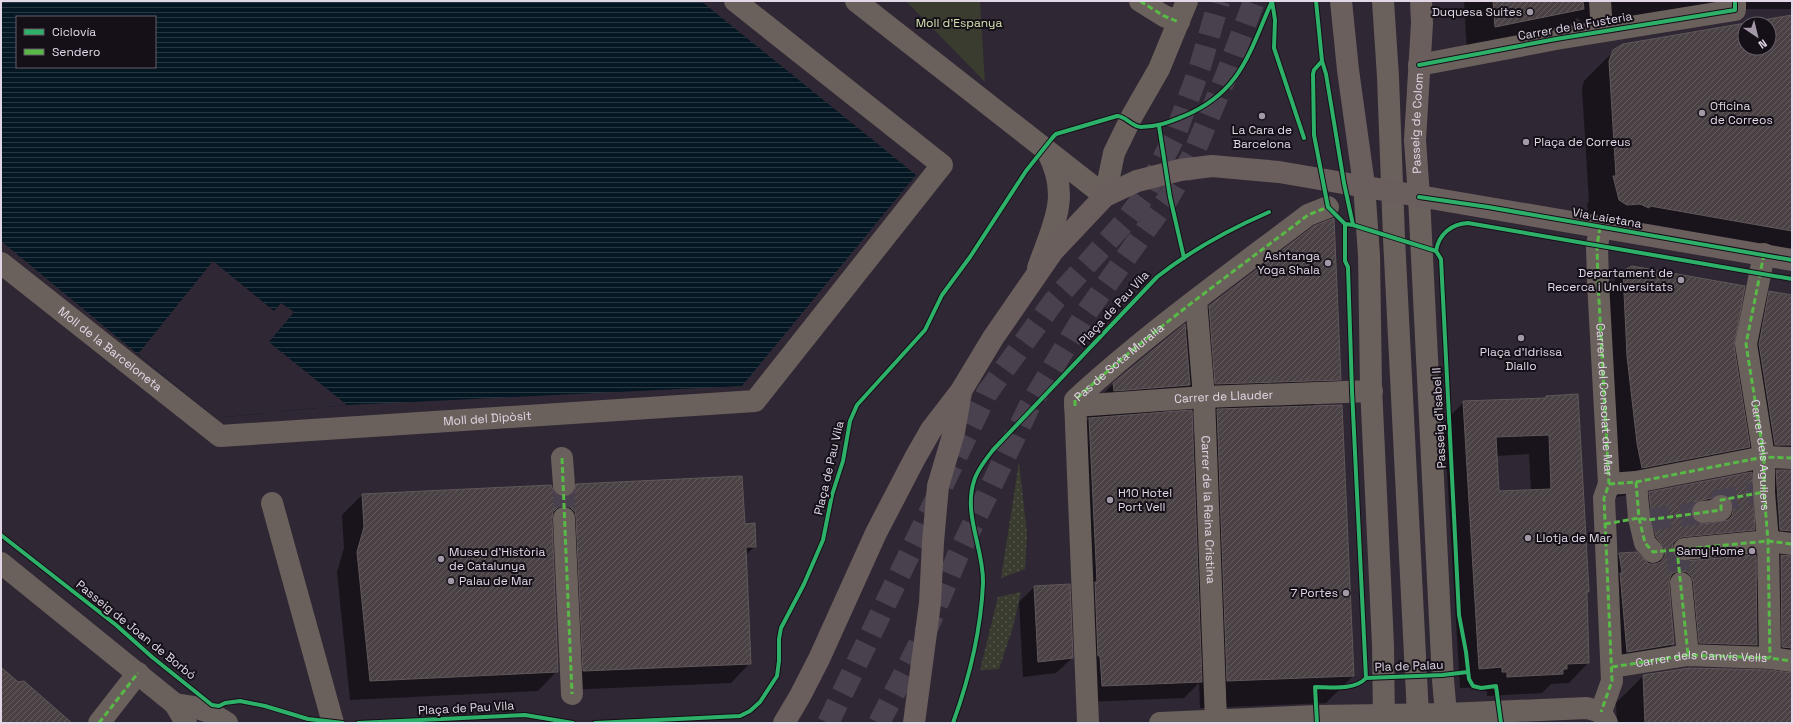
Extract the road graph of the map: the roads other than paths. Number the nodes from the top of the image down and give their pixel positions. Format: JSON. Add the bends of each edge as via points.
{"nodes":[{"id":1,"x":735,"y":1,"type":"edge"},
{"id":2,"x":856,"y":1,"type":"edge"},
{"id":3,"x":1140,"y":1,"type":"edge"},
{"id":4,"x":1186,"y":1,"type":"edge"},
{"id":5,"x":1341,"y":1,"type":"edge"},
{"id":6,"x":1383,"y":1,"type":"edge"},
{"id":7,"x":1421,"y":1,"type":"edge"},
{"id":8,"x":1600,"y":1,"type":"edge"},
{"id":9,"x":1735,"y":5,"type":"edge"},
{"id":10,"x":1179,"y":22,"type":"junction"},
{"id":11,"x":1602,"y":31,"type":"junction"},
{"id":12,"x":1419,"y":65,"type":"junction"},
{"id":13,"x":1048,"y":153,"type":"junction"},
{"id":14,"x":1364,"y":185,"type":"junction"},
{"id":15,"x":1392,"y":190,"type":"junction"},
{"id":16,"x":1105,"y":196,"type":"junction"},
{"id":17,"x":1419,"y":197,"type":"junction"},
{"id":18,"x":1328,"y":207,"type":"dead end"},
{"id":19,"x":1600,"y":227,"type":"junction"},
{"id":20,"x":1764,"y":254,"type":"junction"},
{"id":21,"x":1792,"y":260,"type":"edge"},
{"id":22,"x":1,"y":263,"type":"edge"},
{"id":23,"x":1036,"y":273,"type":"junction"},
{"id":24,"x":1196,"y":300,"type":"junction"},
{"id":25,"x":961,"y":391,"type":"junction"},
{"id":26,"x":1372,"y":391,"type":"junction"},
{"id":27,"x":1204,"y":397,"type":"junction"},
{"id":28,"x":1075,"y":406,"type":"junction"},
{"id":29,"x":220,"y":436,"type":"joint"},
{"id":30,"x":1764,"y":457,"type":"junction"},
{"id":31,"x":562,"y":458,"type":"dead end"},
{"id":32,"x":1792,"y":458,"type":"edge"},
{"id":33,"x":1636,"y":482,"type":"junction"},
{"id":34,"x":1609,"y":484,"type":"junction"},
{"id":35,"x":564,"y":485,"type":"tunnel mouth"},
{"id":36,"x":272,"y":503,"type":"dead end"},
{"id":37,"x":564,"y":518,"type":"tunnel mouth"},
{"id":38,"x":1644,"y":519,"type":"junction"},
{"id":39,"x":1605,"y":524,"type":"junction"},
{"id":40,"x":1768,"y":541,"type":"junction"},
{"id":41,"x":1792,"y":544,"type":"edge"},
{"id":42,"x":1684,"y":549,"type":"dead end"},
{"id":43,"x":1653,"y":552,"type":"tunnel mouth"},
{"id":44,"x":1,"y":563,"type":"edge"},
{"id":45,"x":1681,"y":583,"type":"tunnel mouth"},
{"id":46,"x":1688,"y":655,"type":"junction"},
{"id":47,"x":1770,"y":658,"type":"junction"},
{"id":48,"x":1792,"y":661,"type":"edge"},
{"id":49,"x":1612,"y":667,"type":"junction"},
{"id":50,"x":138,"y":673,"type":"junction"},
{"id":51,"x":572,"y":694,"type":"dead end"},
{"id":52,"x":175,"y":704,"type":"junction"},
{"id":53,"x":1418,"y":714,"type":"junction"},
{"id":54,"x":1447,"y":718,"type":"edge"},
{"id":55,"x":1604,"y":718,"type":"edge"},
{"id":56,"x":1385,"y":719,"type":"edge"},
{"id":57,"x":1216,"y":721,"type":"junction"},
{"id":58,"x":99,"y":723,"type":"edge"},
{"id":59,"x":186,"y":723,"type":"edge"},
{"id":60,"x":227,"y":723,"type":"edge"},
{"id":61,"x":333,"y":723,"type":"edge"},
{"id":62,"x":784,"y":723,"type":"edge"},
{"id":63,"x":914,"y":723,"type":"edge"},
{"id":64,"x":1088,"y":723,"type":"edge"},
{"id":65,"x":1160,"y":723,"type":"edge"}],
"edges":[{"from":1,"to":29,"type":"street","name":"Moll del Dipòsit","via":[[942,165],[755,401]]},
{"from":2,"to":13,"type":"street"},
{"from":3,"to":10,"type":"street"},
{"from":4,"to":10,"type":"street"},
{"from":5,"to":14,"type":"main road"},
{"from":6,"to":15,"type":"street"},
{"from":7,"to":12,"type":"main road","name":"Passeig de Colom"},
{"from":8,"to":11,"type":"street"},
{"from":9,"to":11,"type":"street","name":"Carrer de la Fusteria"},
{"from":10,"to":16,"type":"street","via":[[1159,69],[1114,153]]},
{"from":11,"to":12,"type":"street","name":"Carrer de la Fusteria"},
{"from":12,"to":17,"type":"main road","name":"Passeig de Colom","via":[[1415,140]]},
{"from":13,"to":16,"type":"street"},
{"from":13,"to":23,"type":"street","via":[[1054,165],[1060,200]]},
{"from":14,"to":15,"type":"main road","name":"Via Laietana"},
{"from":14,"to":16,"type":"main road","via":[[1279,172],[1212,166],[1180,170],[1138,181]]},
{"from":14,"to":26,"type":"street"},
{"from":15,"to":17,"type":"main road","name":"Via Laietana"},
{"from":15,"to":53,"type":"street"},
{"from":16,"to":23,"type":"main road","via":[[1053,251]]},
{"from":17,"to":19,"type":"main road","name":"Via Laietana"},
{"from":17,"to":54,"type":"street","name":"Passeig d'Isabel II"},
{"from":18,"to":24,"type":"street","name":"Pas de Sota Muralla","via":[[1308,216]]},
{"from":19,"to":20,"type":"main road","name":"Via Laietana"},
{"from":19,"to":34,"type":"street","name":"Carrer del Consolat de Mar","via":[[1597,246],[1598,282]]},
{"from":20,"to":21,"type":"main road","name":"Via Laietana"},
{"from":20,"to":30,"type":"street","name":"Carrer dels Agullers","via":[[1746,344]]},
{"from":22,"to":29,"type":"street","name":"Moll de la Barceloneta"},
{"from":23,"to":25,"type":"main road"},
{"from":24,"to":27,"type":"street","name":"Carrer de la Reina Cristina"},
{"from":24,"to":28,"type":"street","name":"Pas de Sota Muralla","via":[[1109,369],[1075,400]]},
{"from":25,"to":62,"type":"main road","via":[[931,430],[897,490],[819,659]]},
{"from":25,"to":63,"type":"main road","via":[[954,432],[938,486],[930,603]]},
{"from":26,"to":27,"type":"street","name":"Carrer de Llauder"},
{"from":26,"to":56,"type":"street"},
{"from":27,"to":28,"type":"street","name":"Carrer de Llauder"},
{"from":27,"to":57,"type":"street","name":"Carrer de la Reina Cristina"},
{"from":28,"to":64,"type":"street","name":"Pas de Sota Muralla"},
{"from":30,"to":32,"type":"street"},
{"from":30,"to":33,"type":"street"},
{"from":30,"to":40,"type":"street","name":"Carrer dels Agullers","via":[[1760,493]]},
{"from":31,"to":35,"type":"street"},
{"from":33,"to":34,"type":"street"},
{"from":33,"to":38,"type":"street"},
{"from":34,"to":39,"type":"street","name":"Carrer del Consolat de Mar","via":[[1604,498]]},
{"from":36,"to":61,"type":"street"},
{"from":37,"to":51,"type":"street"},
{"from":38,"to":39,"type":"street"},
{"from":38,"to":43,"type":"street","via":[[1645,543]]},
{"from":39,"to":49,"type":"street","name":"Carrer del Consolat de Mar"},
{"from":40,"to":41,"type":"street"},
{"from":40,"to":42,"type":"street"},
{"from":40,"to":47,"type":"street","name":"Carrer dels Agullers"},
{"from":44,"to":50,"type":"street"},
{"from":45,"to":46,"type":"street"},
{"from":46,"to":47,"type":"street","name":"Carrer dels Canvis Vells"},
{"from":46,"to":49,"type":"street","name":"Carrer dels Canvis Vells"},
{"from":47,"to":48,"type":"street","name":"Carrer dels Canvis Vells"},
{"from":49,"to":55,"type":"street","name":"Carrer del Consolat de Mar","via":[[1612,686]]},
{"from":50,"to":52,"type":"street"},
{"from":50,"to":58,"type":"street"},
{"from":52,"to":59,"type":"street"},
{"from":52,"to":60,"type":"street","via":[[211,713]]},
{"from":53,"to":54,"type":"street"},
{"from":53,"to":56,"type":"street"},
{"from":54,"to":55,"type":"street","via":[[1587,708]]},
{"from":56,"to":57,"type":"street","via":[[1316,716]]},
{"from":57,"to":65,"type":"street"}]}
